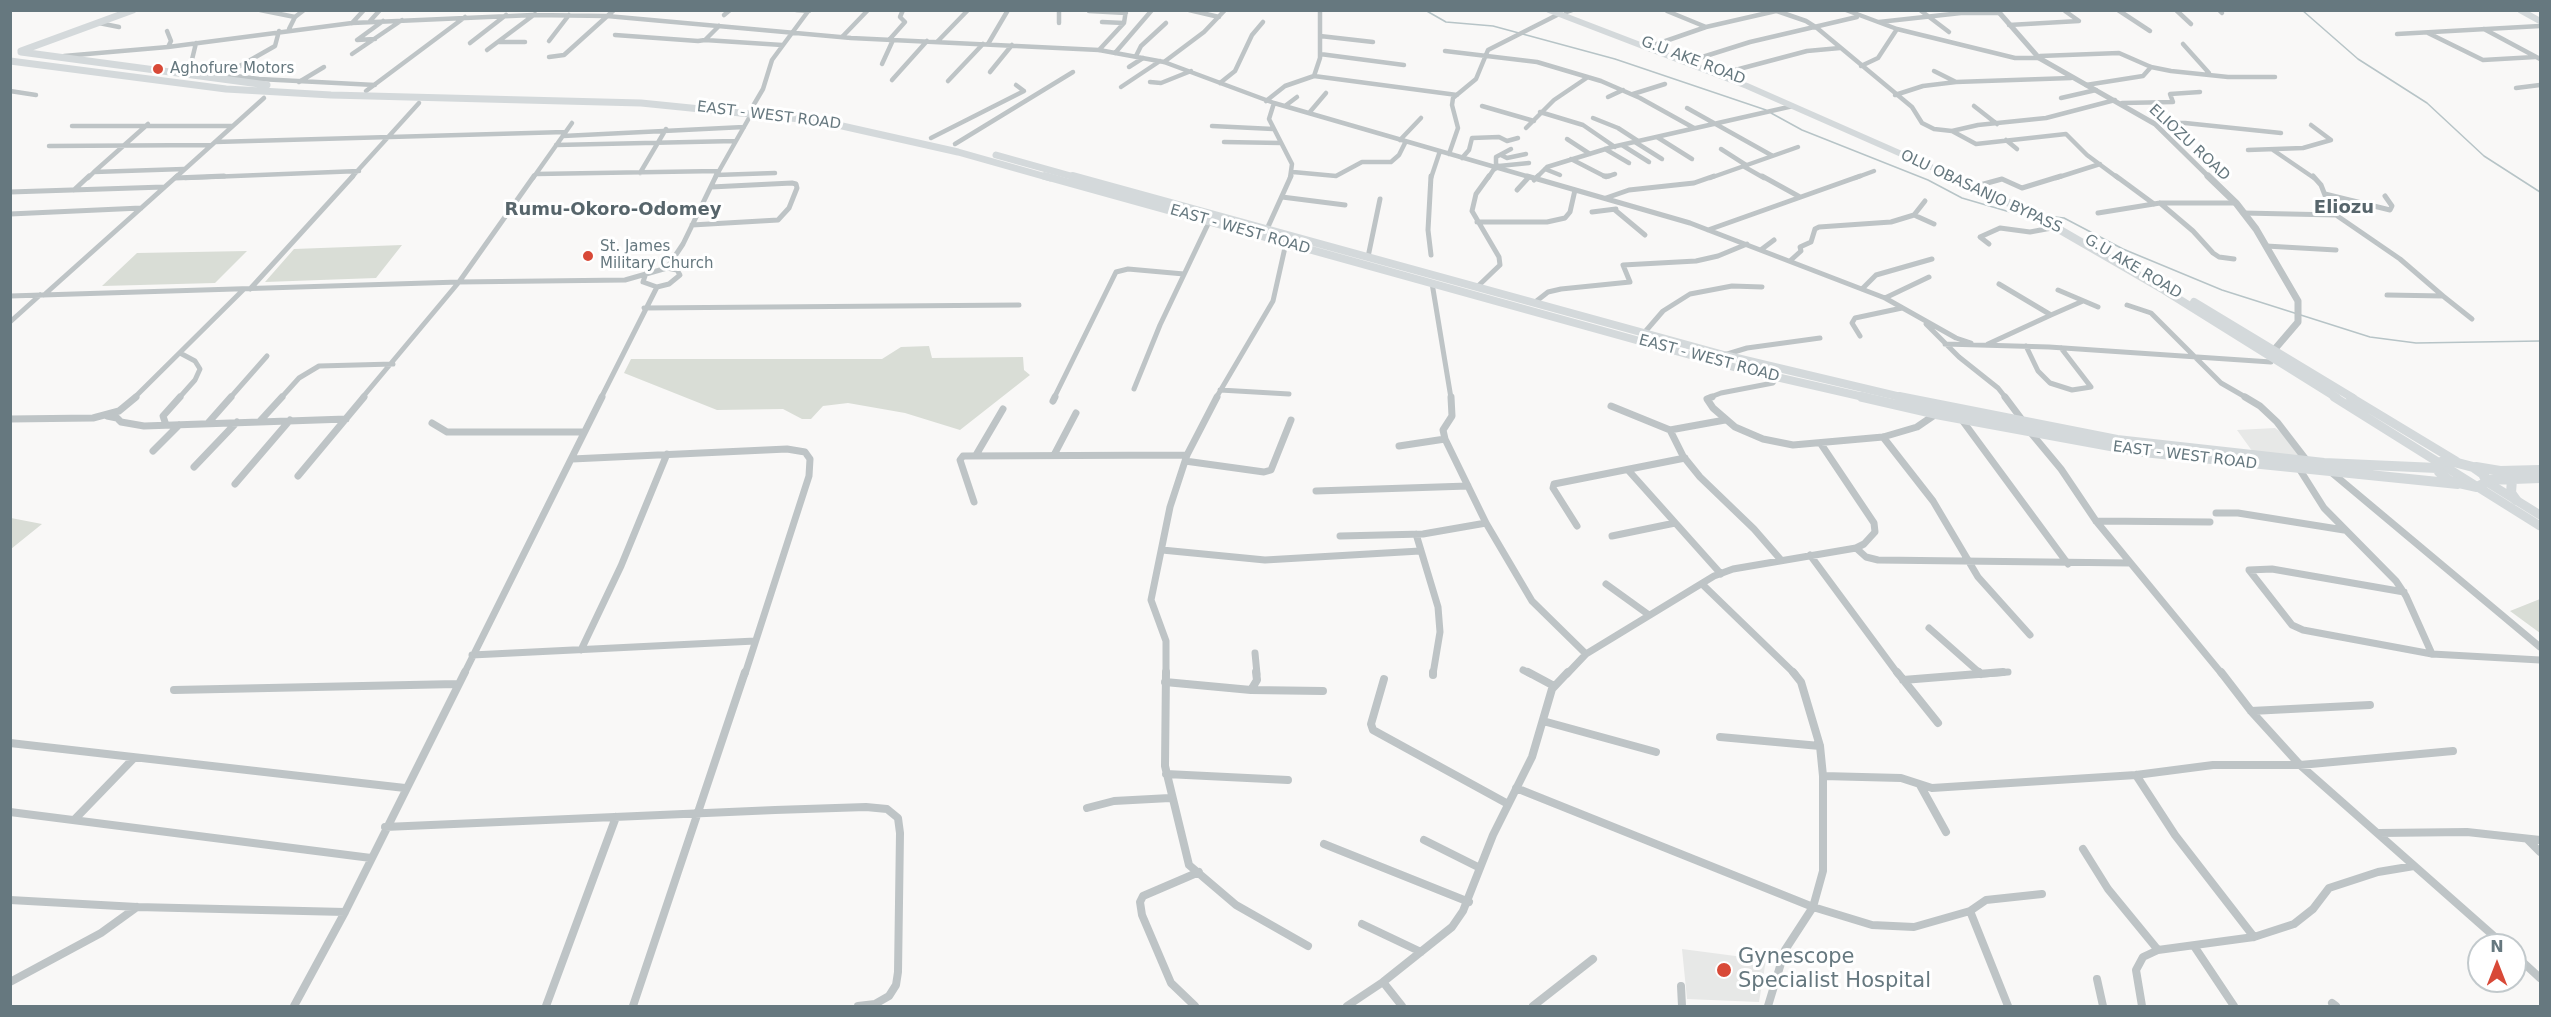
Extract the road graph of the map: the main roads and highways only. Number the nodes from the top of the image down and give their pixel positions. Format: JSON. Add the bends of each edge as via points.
{"nodes":[{"id":1,"x":126,"y":10,"type":"edge"},
{"id":2,"x":133,"y":10,"type":"edge"},
{"id":3,"x":1549,"y":10,"type":"edge"},
{"id":4,"x":2520,"y":10,"type":"edge"},
{"id":5,"x":1564,"y":12,"type":"edge"},
{"id":6,"x":2541,"y":21,"type":"edge"},
{"id":7,"x":57,"y":37,"type":"junction"},
{"id":8,"x":14,"y":53,"type":"edge"},
{"id":9,"x":52,"y":56,"type":"junction"},
{"id":10,"x":203,"y":81,"type":"junction"},
{"id":11,"x":280,"y":87,"type":"junction"},
{"id":12,"x":267,"y":95,"type":"junction"},
{"id":13,"x":548,"y":96,"type":"junction"},
{"id":14,"x":2168,"y":290,"type":"junction"},
{"id":15,"x":2456,"y":461,"type":"junction"},
{"id":16,"x":2304,"y":466,"type":"junction"},
{"id":17,"x":2437,"y":467,"type":"junction"},
{"id":18,"x":2473,"y":467,"type":"junction"},
{"id":19,"x":2541,"y":470,"type":"edge"},
{"id":20,"x":2541,"y":478,"type":"edge"},
{"id":21,"x":2512,"y":479,"type":"junction"},
{"id":22,"x":2487,"y":481,"type":"junction"},
{"id":23,"x":2458,"y":484,"type":"junction"},
{"id":24,"x":2470,"y":487,"type":"junction"},
{"id":25,"x":2516,"y":500,"type":"junction"},
{"id":26,"x":2523,"y":512,"type":"junction"},
{"id":27,"x":2541,"y":515,"type":"edge"},
{"id":28,"x":2541,"y":520,"type":"edge"},
{"id":29,"x":2541,"y":526,"type":"edge"},
{"id":30,"x":2541,"y":531,"type":"edge"}],
"edges":[{"from":1,"to":8,"type":"main road"},
{"from":2,"to":7,"type":"main road"},
{"from":3,"to":5,"type":"main road","name":"OLU OBASANJO BYPASS"},
{"from":4,"to":6,"type":"main road"},
{"from":5,"to":14,"type":"main road","name":"OLU OBASANJO BYPASS","via":[[1946,173],[2057,227]]},
{"from":5,"to":14,"type":"main road","name":"G.U AKE ROAD","via":[[1693,60],[1980,184],[2087,239]]},
{"from":7,"to":8,"type":"main road"},
{"from":7,"to":9,"type":"main road","via":[[42,48],[42,52]]},
{"from":8,"to":9,"type":"main road","name":"EAST - WEST ROAD"},
{"from":8,"to":10,"type":"main road"},
{"from":8,"to":12,"type":"main road","name":"EAST - WEST ROAD","via":[[173,84]]},
{"from":9,"to":11,"type":"main road","name":"EAST - WEST ROAD"},
{"from":10,"to":11,"type":"main road"},
{"from":10,"to":12,"type":"main road"},
{"from":11,"to":13,"type":"main road","name":"EAST - WEST ROAD"},
{"from":12,"to":13,"type":"main road","name":"EAST - WEST ROAD"},
{"from":13,"to":16,"type":"main road","name":"EAST - WEST ROAD","via":[[782,115],[849,127],[958,152],[1776,378],[1962,420],[2143,452]]},
{"from":13,"to":16,"type":"main road","name":"EAST - WEST ROAD","via":[[646,97],[753,106],[931,138],[1854,388],[2117,440]]},
{"from":14,"to":15,"type":"main road"},
{"from":14,"to":17,"type":"main road","via":[[2207,322]]},
{"from":14,"to":26,"type":"main road","name":"OLU OBASANJO BYPASS"},
{"from":15,"to":17,"type":"main road","name":"EAST - WEST ROAD","via":[[2441,462]]},
{"from":15,"to":18,"type":"main road"},
{"from":16,"to":17,"type":"main road","name":"EAST - WEST ROAD"},
{"from":16,"to":23,"type":"main road","name":"EAST - WEST ROAD"},
{"from":17,"to":23,"type":"main road","via":[[2444,477]]},
{"from":18,"to":19,"type":"main road"},
{"from":18,"to":22,"type":"main road"},
{"from":20,"to":21,"type":"main road"},
{"from":21,"to":22,"type":"main road"},
{"from":21,"to":25,"type":"main road","via":[[2511,493]]},
{"from":22,"to":24,"type":"main road","via":[[2482,486]]},
{"from":22,"to":25,"type":"main road"},
{"from":23,"to":24,"type":"main road"},
{"from":24,"to":30,"type":"main road"},
{"from":25,"to":27,"type":"main road"},
{"from":26,"to":28,"type":"main road"},
{"from":26,"to":29,"type":"main road"}]}
